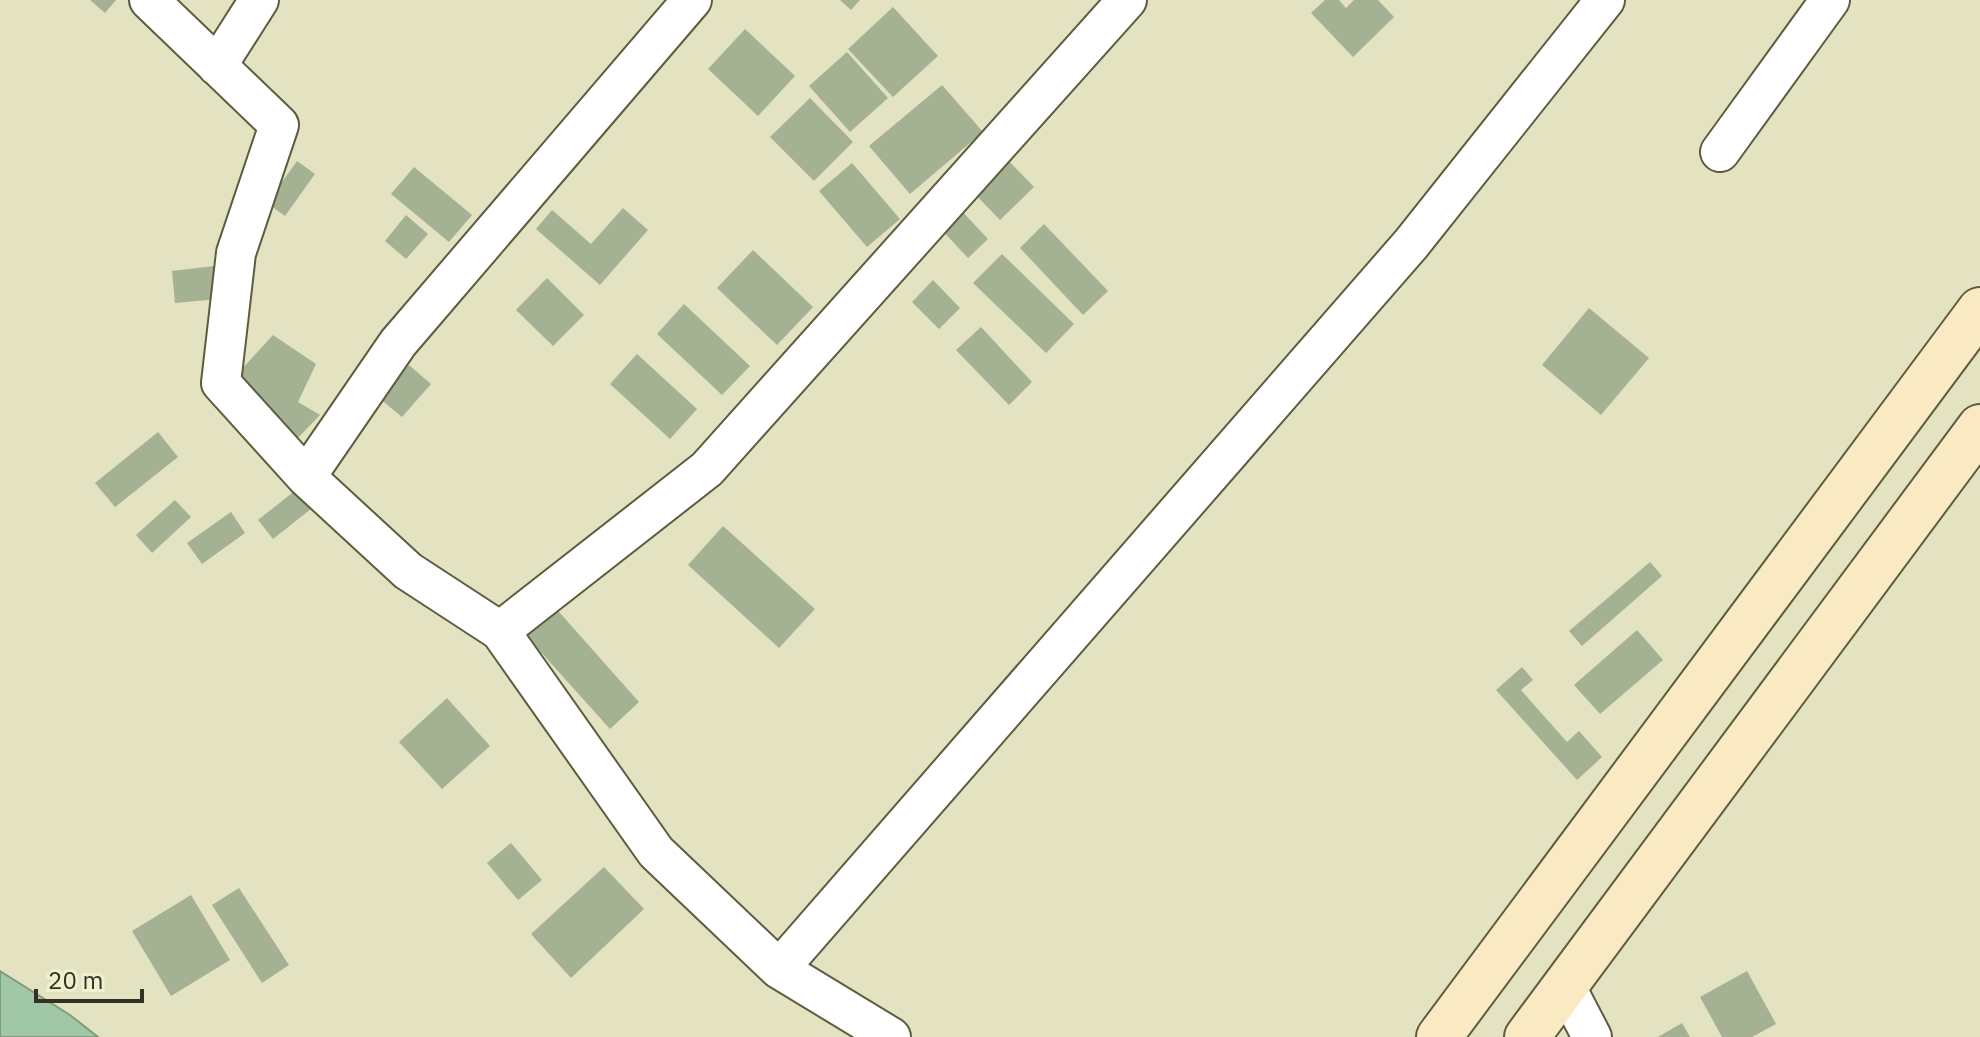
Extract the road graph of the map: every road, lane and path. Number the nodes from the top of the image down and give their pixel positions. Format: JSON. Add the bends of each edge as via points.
{"nodes":[{"id":1,"x":149,"y":0,"type":"edge"},
{"id":2,"x":259,"y":0,"type":"edge"},
{"id":3,"x":692,"y":0,"type":"edge"},
{"id":4,"x":1127,"y":0,"type":"edge"},
{"id":5,"x":1605,"y":0,"type":"edge"},
{"id":6,"x":1830,"y":0,"type":"edge"},
{"id":7,"x":217,"y":66,"type":"junction"},
{"id":8,"x":1720,"y":152,"type":"dead end"},
{"id":9,"x":1980,"y":310,"type":"edge"},
{"id":10,"x":1980,"y":427,"type":"edge"},
{"id":11,"x":306,"y":477,"type":"junction"},
{"id":12,"x":500,"y":631,"type":"junction"},
{"id":13,"x":1700,"y":686,"type":"junction"},
{"id":14,"x":1757,"y":728,"type":"junction"},
{"id":15,"x":779,"y":969,"type":"junction"},
{"id":16,"x":1565,"y":985,"type":"junction"},
{"id":17,"x":891,"y":1037,"type":"edge"},
{"id":18,"x":1439,"y":1037,"type":"edge"},
{"id":19,"x":1527,"y":1037,"type":"edge"},
{"id":20,"x":1592,"y":1037,"type":"edge"}],
"edges":[{"from":1,"to":7,"type":"street"},
{"from":2,"to":7,"type":"street"},
{"from":3,"to":11,"type":"street","via":[[398,343]]},
{"from":4,"to":12,"type":"street","via":[[707,469]]},
{"from":5,"to":15,"type":"street","via":[[1411,244]]},
{"from":6,"to":8,"type":"street"},
{"from":7,"to":11,"type":"street","via":[[279,125],[236,253],[221,383]]},
{"from":9,"to":13,"type":"street"},
{"from":10,"to":14,"type":"street"},
{"from":11,"to":12,"type":"street","via":[[408,571]]},
{"from":12,"to":15,"type":"street","via":[[656,852]]},
{"from":13,"to":14,"type":"street"},
{"from":13,"to":18,"type":"street"},
{"from":14,"to":16,"type":"street"},
{"from":15,"to":17,"type":"street"},
{"from":16,"to":19,"type":"street"},
{"from":16,"to":20,"type":"street"}]}
